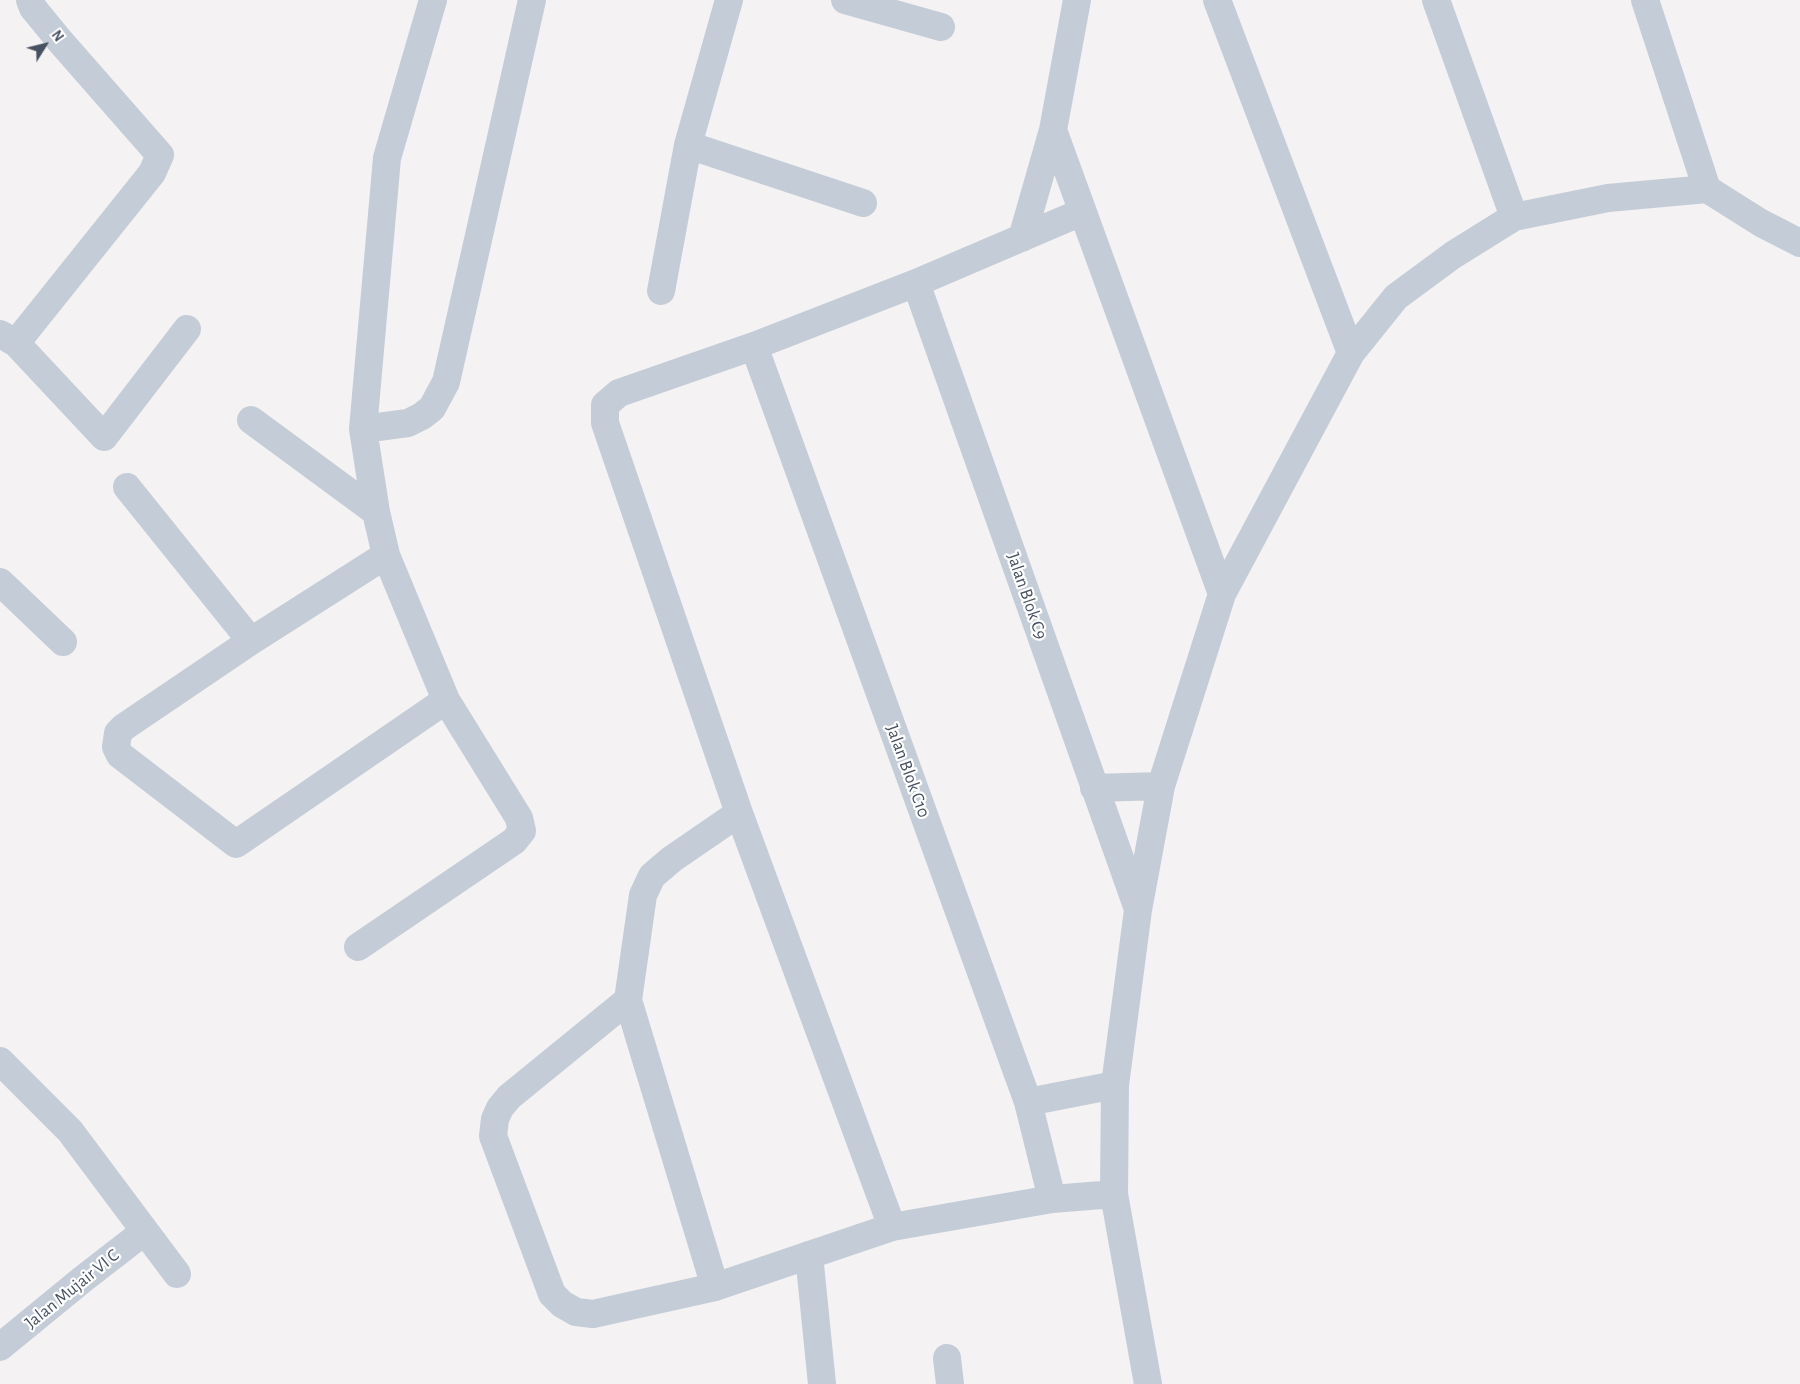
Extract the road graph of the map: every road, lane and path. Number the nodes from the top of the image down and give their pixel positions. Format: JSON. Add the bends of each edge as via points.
{"nodes":[{"id":1,"x":30,"y":0,"type":"edge"},
{"id":2,"x":434,"y":0,"type":"edge"},
{"id":3,"x":532,"y":0,"type":"edge"},
{"id":4,"x":729,"y":0,"type":"edge"},
{"id":5,"x":845,"y":0,"type":"edge"},
{"id":6,"x":1077,"y":0,"type":"edge"},
{"id":7,"x":1217,"y":0,"type":"edge"},
{"id":8,"x":1436,"y":0,"type":"edge"},
{"id":9,"x":1645,"y":0,"type":"edge"},
{"id":10,"x":941,"y":27,"type":"dead end"},
{"id":11,"x":1053,"y":130,"type":"junction"},
{"id":12,"x":688,"y":145,"type":"junction"},
{"id":13,"x":1708,"y":189,"type":"junction"},
{"id":14,"x":863,"y":203,"type":"dead end"},
{"id":15,"x":1082,"y":212,"type":"junction"},
{"id":16,"x":1514,"y":217,"type":"junction"},
{"id":17,"x":1022,"y":238,"type":"junction"},
{"id":18,"x":1800,"y":243,"type":"edge"},
{"id":19,"x":916,"y":282,"type":"junction"},
{"id":20,"x":661,"y":292,"type":"dead end"},
{"id":21,"x":187,"y":329,"type":"dead end"},
{"id":22,"x":8,"y":339,"type":"edge"},
{"id":23,"x":754,"y":346,"type":"junction"},
{"id":24,"x":1351,"y":353,"type":"junction"},
{"id":25,"x":251,"y":420,"type":"dead end"},
{"id":26,"x":363,"y":429,"type":"junction"},
{"id":27,"x":127,"y":487,"type":"dead end"},
{"id":28,"x":376,"y":512,"type":"junction"},
{"id":29,"x":386,"y":555,"type":"junction"},
{"id":30,"x":0,"y":582,"type":"edge"},
{"id":31,"x":1222,"y":594,"type":"junction"},
{"id":32,"x":63,"y":642,"type":"dead end"},
{"id":33,"x":251,"y":642,"type":"junction"},
{"id":34,"x":446,"y":700,"type":"junction"},
{"id":35,"x":1161,"y":786,"type":"junction"},
{"id":36,"x":1094,"y":788,"type":"junction"},
{"id":37,"x":739,"y":813,"type":"junction"},
{"id":38,"x":1138,"y":910,"type":"junction"},
{"id":39,"x":358,"y":947,"type":"dead end"},
{"id":40,"x":628,"y":1000,"type":"junction"},
{"id":41,"x":0,"y":1061,"type":"edge"},
{"id":42,"x":1115,"y":1085,"type":"junction"},
{"id":43,"x":1028,"y":1102,"type":"junction"},
{"id":44,"x":1114,"y":1194,"type":"junction"},
{"id":45,"x":1052,"y":1199,"type":"junction"},
{"id":46,"x":892,"y":1227,"type":"junction"},
{"id":47,"x":145,"y":1231,"type":"junction"},
{"id":48,"x":809,"y":1255,"type":"junction"},
{"id":49,"x":177,"y":1274,"type":"dead end"},
{"id":50,"x":715,"y":1287,"type":"junction"},
{"id":51,"x":0,"y":1347,"type":"edge"},
{"id":52,"x":822,"y":1384,"type":"edge"},
{"id":53,"x":1148,"y":1384,"type":"edge"}],
"edges":[{"from":1,"to":22,"type":"street","via":[[60,41],[160,155],[152,173]]},
{"from":2,"to":26,"type":"street","via":[[386,158]]},
{"from":3,"to":26,"type":"street","via":[[446,382],[432,408],[422,416],[408,423]]},
{"from":4,"to":12,"type":"street"},
{"from":5,"to":10,"type":"street"},
{"from":6,"to":11,"type":"street"},
{"from":7,"to":24,"type":"street"},
{"from":8,"to":16,"type":"street"},
{"from":9,"to":13,"type":"street"},
{"from":11,"to":15,"type":"street"},
{"from":11,"to":17,"type":"street"},
{"from":12,"to":14,"type":"street"},
{"from":12,"to":20,"type":"street"},
{"from":13,"to":16,"type":"street","via":[[1608,198]]},
{"from":13,"to":18,"type":"street","via":[[1760,224]]},
{"from":15,"to":17,"type":"street"},
{"from":15,"to":31,"type":"street"},
{"from":16,"to":24,"type":"street","via":[[1453,255],[1396,297]]},
{"from":17,"to":19,"type":"street"},
{"from":19,"to":23,"type":"street"},
{"from":19,"to":36,"type":"street","name":"Jalan Blok C9"},
{"from":21,"to":22,"type":"street","via":[[104,437]]},
{"from":23,"to":37,"type":"street","via":[[619,393],[605,405],[605,423]]},
{"from":23,"to":43,"type":"street","name":"Jalan Blok C10"},
{"from":24,"to":31,"type":"street"},
{"from":25,"to":28,"type":"street"},
{"from":26,"to":28,"type":"street"},
{"from":27,"to":33,"type":"street"},
{"from":28,"to":29,"type":"street"},
{"from":29,"to":33,"type":"street"},
{"from":29,"to":34,"type":"street"},
{"from":30,"to":32,"type":"street"},
{"from":31,"to":35,"type":"street"},
{"from":33,"to":34,"type":"street","via":[[124,727],[116,740],[120,755],[236,844]]},
{"from":34,"to":39,"type":"street","via":[[519,818],[522,831],[514,841]]},
{"from":35,"to":36,"type":"street"},
{"from":35,"to":38,"type":"street"},
{"from":36,"to":38,"type":"street","name":"Jalan Blok C9"},
{"from":37,"to":40,"type":"street","via":[[652,876],[643,895]]},
{"from":37,"to":46,"type":"street"},
{"from":38,"to":42,"type":"street"},
{"from":40,"to":50,"type":"street"},
{"from":40,"to":50,"type":"street","via":[[509,1096],[495,1119],[493,1136],[552,1294],[562,1304],[576,1312],[593,1314]]},
{"from":41,"to":47,"type":"street","via":[[70,1131]]},
{"from":42,"to":43,"type":"street"},
{"from":42,"to":44,"type":"street"},
{"from":43,"to":45,"type":"street","name":"Jalan Blok C10"},
{"from":44,"to":45,"type":"street"},
{"from":44,"to":53,"type":"street"},
{"from":45,"to":46,"type":"street"},
{"from":46,"to":48,"type":"street"},
{"from":47,"to":49,"type":"street"},
{"from":47,"to":51,"type":"street","name":"Jalan Mujair VI C"},
{"from":48,"to":50,"type":"street"},
{"from":48,"to":52,"type":"street"}]}
